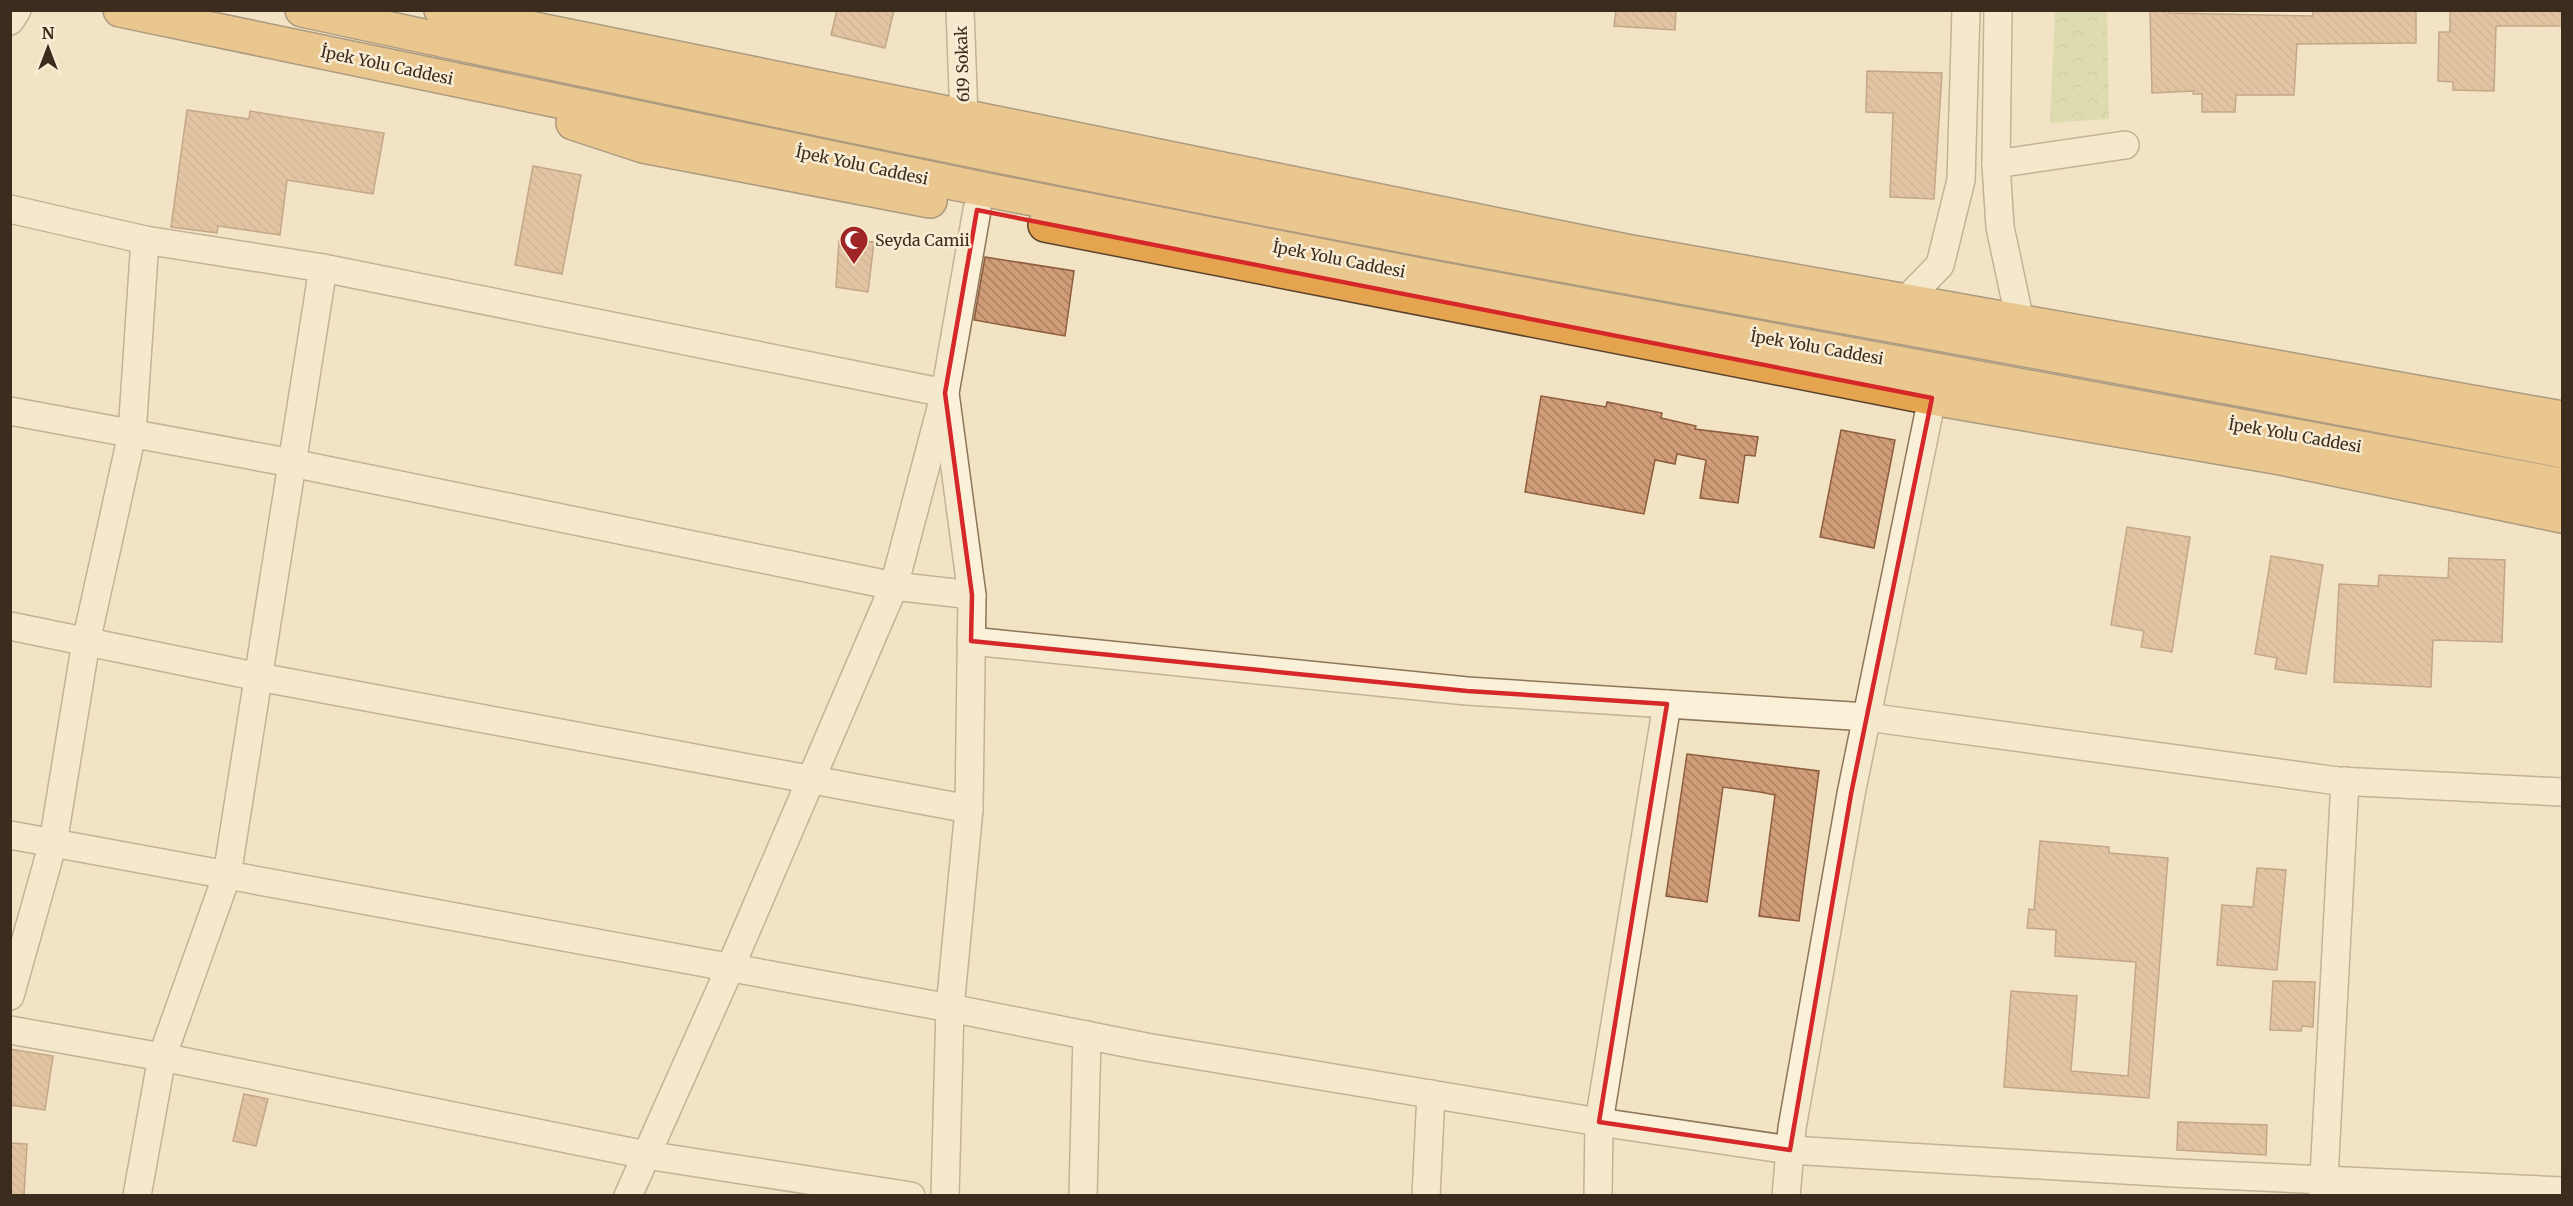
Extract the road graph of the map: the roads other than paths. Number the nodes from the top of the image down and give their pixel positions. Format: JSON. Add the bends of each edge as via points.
{"nodes":[{"id":1,"x":17,"y":10,"type":"edge"},
{"id":2,"x":120,"y":10,"type":"edge"},
{"id":3,"x":302,"y":10,"type":"edge"},
{"id":4,"x":441,"y":10,"type":"edge"},
{"id":5,"x":960,"y":10,"type":"edge"},
{"id":6,"x":1966,"y":10,"type":"edge"},
{"id":7,"x":1998,"y":10,"type":"edge"},
{"id":8,"x":10,"y":21,"type":"edge"},
{"id":9,"x":435,"y":76,"type":"junction"},
{"id":10,"x":964,"y":118,"type":"junction"},
{"id":11,"x":2125,"y":145,"type":"dead end"},
{"id":12,"x":1996,"y":164,"type":"junction"},
{"id":13,"x":10,"y":209,"type":"edge"},
{"id":14,"x":977,"y":210,"type":"junction"},
{"id":15,"x":145,"y":240,"type":"junction"},
{"id":16,"x":323,"y":268,"type":"junction"},
{"id":17,"x":1906,"y":300,"type":"junction"},
{"id":18,"x":2020,"y":321,"type":"junction"},
{"id":19,"x":945,"y":393,"type":"junction"},
{"id":20,"x":1932,"y":398,"type":"junction"},
{"id":21,"x":10,"y":411,"type":"edge"},
{"id":22,"x":2562,"y":418,"type":"edge"},
{"id":23,"x":132,"y":434,"type":"junction"},
{"id":24,"x":2562,"y":451,"type":"edge"},
{"id":25,"x":292,"y":463,"type":"junction"},
{"id":26,"x":2562,"y":485,"type":"edge"},
{"id":27,"x":2562,"y":516,"type":"edge"},
{"id":28,"x":894,"y":586,"type":"junction"},
{"id":29,"x":972,"y":596,"type":"junction"},
{"id":30,"x":10,"y":626,"type":"edge"},
{"id":31,"x":972,"y":641,"type":"junction"},
{"id":32,"x":86,"y":642,"type":"junction"},
{"id":33,"x":258,"y":677,"type":"junction"},
{"id":34,"x":1667,"y":704,"type":"junction"},
{"id":35,"x":1867,"y":717,"type":"junction"},
{"id":36,"x":810,"y":781,"type":"junction"},
{"id":37,"x":2345,"y":781,"type":"junction"},
{"id":38,"x":2562,"y":792,"type":"edge"},
{"id":39,"x":969,"y":809,"type":"junction"},
{"id":40,"x":10,"y":835,"type":"edge"},
{"id":41,"x":53,"y":843,"type":"junction"},
{"id":42,"x":227,"y":875,"type":"junction"},
{"id":43,"x":730,"y":968,"type":"junction"},
{"id":44,"x":10,"y":996,"type":"edge"},
{"id":45,"x":950,"y":1008,"type":"junction"},
{"id":46,"x":10,"y":1030,"type":"edge"},
{"id":47,"x":1087,"y":1035,"type":"junction"},
{"id":48,"x":162,"y":1057,"type":"junction"},
{"id":49,"x":1431,"y":1094,"type":"junction"},
{"id":50,"x":1599,"y":1122,"type":"junction"},
{"id":51,"x":1790,"y":1150,"type":"junction"},
{"id":52,"x":646,"y":1155,"type":"junction"},
{"id":53,"x":2323,"y":1187,"type":"edge"},
{"id":54,"x":2562,"y":1191,"type":"edge"},
{"id":55,"x":137,"y":1196,"type":"edge"},
{"id":56,"x":628,"y":1196,"type":"edge"},
{"id":57,"x":911,"y":1196,"type":"edge"},
{"id":58,"x":945,"y":1196,"type":"edge"},
{"id":59,"x":1083,"y":1196,"type":"edge"},
{"id":60,"x":1426,"y":1196,"type":"edge"},
{"id":61,"x":1598,"y":1196,"type":"edge"},
{"id":62,"x":1786,"y":1196,"type":"edge"}],
"edges":[{"from":1,"to":8,"type":"street"},
{"from":2,"to":9,"type":"highway","name":"İpek Yolu Caddesi"},
{"from":3,"to":24,"type":"highway","name":"İpek Yolu Caddesi","via":[[702,96],[1429,240]]},
{"from":4,"to":10,"type":"highway"},
{"from":5,"to":10,"type":"street","name":"619 Sokak"},
{"from":6,"to":17,"type":"street","via":[[1961,180],[1940,265]]},
{"from":7,"to":12,"type":"street"},
{"from":9,"to":14,"type":"highway","via":[[643,146]]},
{"from":9,"to":26,"type":"highway","name":"İpek Yolu Caddesi","via":[[1430,277]]},
{"from":10,"to":17,"type":"highway","via":[[1626,251]]},
{"from":11,"to":12,"type":"street"},
{"from":12,"to":18,"type":"street","via":[[2000,227]]},
{"from":13,"to":15,"type":"street"},
{"from":14,"to":19,"type":"street"},
{"from":14,"to":20,"type":"highway"},
{"from":15,"to":16,"type":"street"},
{"from":15,"to":23,"type":"street"},
{"from":16,"to":19,"type":"street"},
{"from":16,"to":25,"type":"street"},
{"from":17,"to":18,"type":"highway"},
{"from":18,"to":22,"type":"highway"},
{"from":19,"to":28,"type":"street"},
{"from":19,"to":29,"type":"street"},
{"from":20,"to":27,"type":"highway","via":[[2281,458]]},
{"from":20,"to":35,"type":"street"},
{"from":21,"to":23,"type":"street"},
{"from":23,"to":25,"type":"street"},
{"from":23,"to":32,"type":"street"},
{"from":25,"to":28,"type":"street"},
{"from":25,"to":33,"type":"street"},
{"from":28,"to":29,"type":"street"},
{"from":28,"to":36,"type":"street"},
{"from":29,"to":31,"type":"street"},
{"from":30,"to":32,"type":"street"},
{"from":31,"to":34,"type":"street","via":[[1467,691]]},
{"from":31,"to":39,"type":"street"},
{"from":32,"to":33,"type":"street"},
{"from":32,"to":41,"type":"street"},
{"from":33,"to":36,"type":"street"},
{"from":33,"to":42,"type":"street"},
{"from":34,"to":35,"type":"street"},
{"from":34,"to":50,"type":"street"},
{"from":35,"to":37,"type":"street"},
{"from":35,"to":51,"type":"street"},
{"from":36,"to":39,"type":"street"},
{"from":36,"to":43,"type":"street"},
{"from":37,"to":38,"type":"street"},
{"from":37,"to":53,"type":"street"},
{"from":39,"to":45,"type":"street"},
{"from":40,"to":41,"type":"street"},
{"from":41,"to":42,"type":"street"},
{"from":41,"to":44,"type":"street"},
{"from":42,"to":43,"type":"street"},
{"from":42,"to":48,"type":"street"},
{"from":43,"to":45,"type":"street"},
{"from":43,"to":52,"type":"street"},
{"from":45,"to":47,"type":"street"},
{"from":45,"to":58,"type":"street"},
{"from":46,"to":48,"type":"street"},
{"from":47,"to":49,"type":"street"},
{"from":47,"to":59,"type":"street"},
{"from":48,"to":52,"type":"street"},
{"from":48,"to":55,"type":"street"},
{"from":49,"to":50,"type":"street"},
{"from":49,"to":60,"type":"street"},
{"from":50,"to":51,"type":"street"},
{"from":50,"to":61,"type":"street"},
{"from":51,"to":53,"type":"street","via":[[2162,1172]]},
{"from":51,"to":62,"type":"street"},
{"from":52,"to":56,"type":"street"},
{"from":52,"to":57,"type":"street"},
{"from":53,"to":54,"type":"street"}]}
